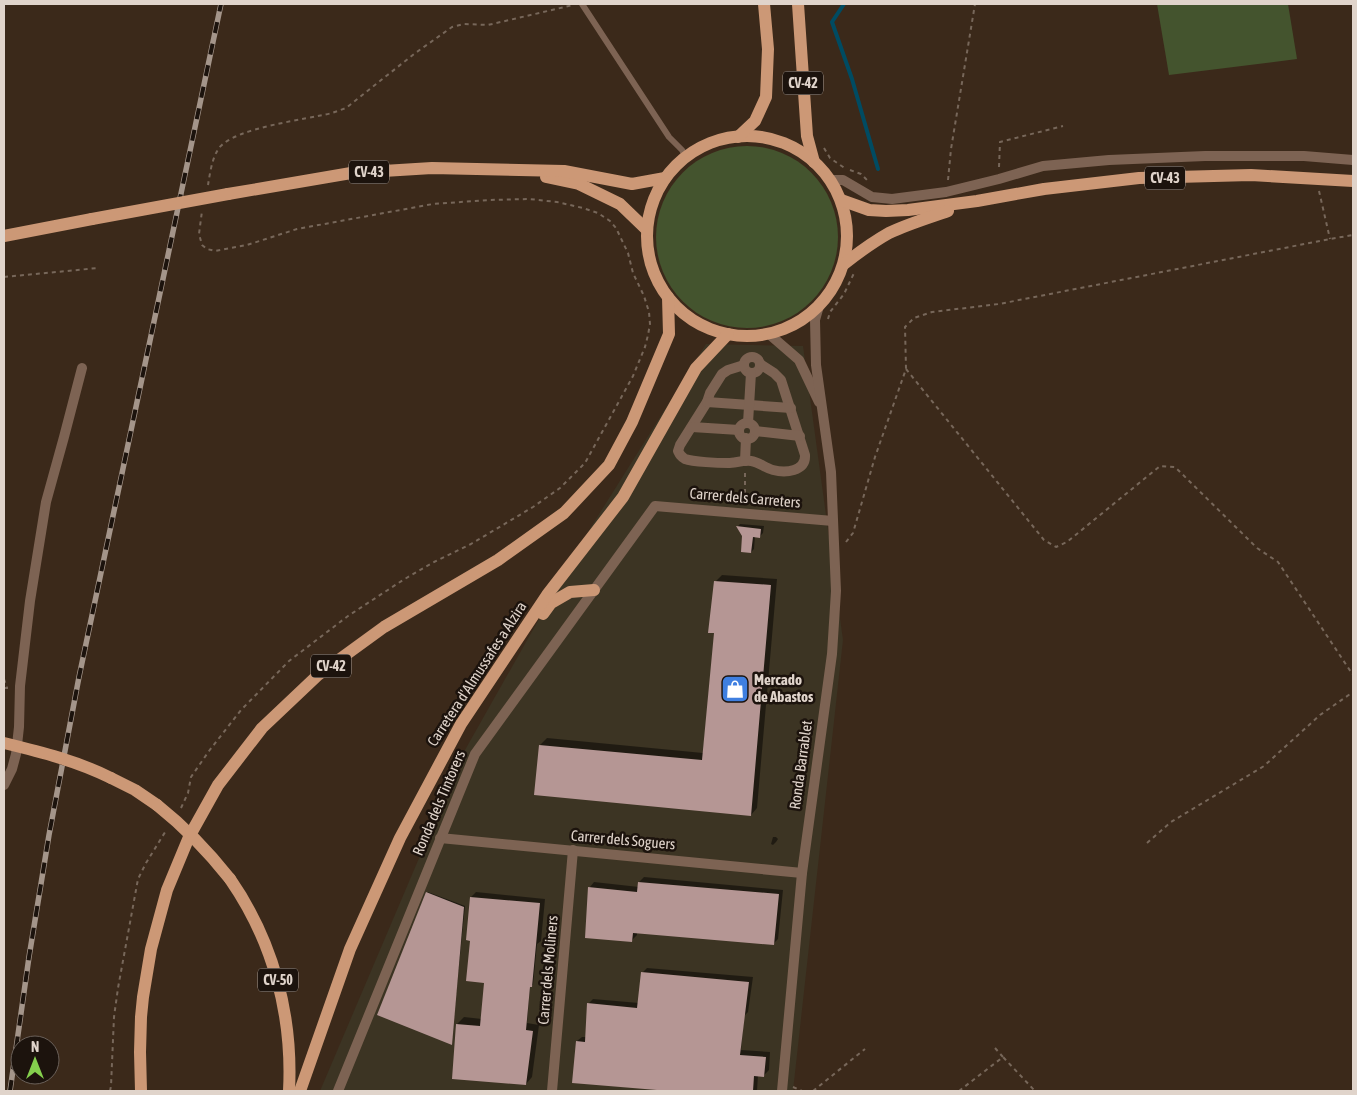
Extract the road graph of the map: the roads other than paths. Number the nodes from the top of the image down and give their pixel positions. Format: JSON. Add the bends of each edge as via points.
{"nodes":[{"id":1,"x":580,"y":4,"type":"edge"},
{"id":2,"x":764,"y":4,"type":"edge"},
{"id":3,"x":798,"y":4,"type":"edge"},
{"id":4,"x":738,"y":137,"type":"junction"},
{"id":5,"x":686,"y":157,"type":"junction"},
{"id":6,"x":1353,"y":160,"type":"edge"},
{"id":7,"x":814,"y":162,"type":"junction"},
{"id":8,"x":511,"y":170,"type":"junction"},
{"id":9,"x":665,"y":178,"type":"junction"},
{"id":10,"x":830,"y":180,"type":"junction"},
{"id":11,"x":1353,"y":181,"type":"edge"},
{"id":12,"x":841,"y":200,"type":"junction"},
{"id":13,"x":977,"y":201,"type":"junction"},
{"id":14,"x":647,"y":230,"type":"junction"},
{"id":15,"x":4,"y":236,"type":"edge"},
{"id":16,"x":844,"y":264,"type":"junction"},
{"id":17,"x":668,"y":297,"type":"junction"},
{"id":18,"x":819,"y":306,"type":"junction"},
{"id":19,"x":728,"y":334,"type":"junction"},
{"id":20,"x":768,"y":334,"type":"junction"},
{"id":21,"x":744,"y":364,"type":"junction"},
{"id":22,"x":760,"y":364,"type":"junction"},
{"id":23,"x":82,"y":368,"type":"dead end"},
{"id":24,"x":751,"y":373,"type":"junction"},
{"id":25,"x":707,"y":402,"type":"junction"},
{"id":26,"x":749,"y":405,"type":"junction"},
{"id":27,"x":791,"y":408,"type":"junction"},
{"id":28,"x":824,"y":412,"type":"junction"},
{"id":29,"x":748,"y":423,"type":"junction"},
{"id":30,"x":692,"y":427,"type":"junction"},
{"id":31,"x":755,"y":432,"type":"junction"},
{"id":32,"x":742,"y":434,"type":"junction"},
{"id":33,"x":800,"y":436,"type":"junction"},
{"id":34,"x":745,"y":461,"type":"junction"},
{"id":35,"x":655,"y":506,"type":"joint"},
{"id":36,"x":833,"y":521,"type":"junction"},
{"id":37,"x":594,"y":590,"type":"junction"},
{"id":38,"x":461,"y":724,"type":"junction"},
{"id":39,"x":4,"y":744,"type":"edge"},
{"id":40,"x":4,"y":785,"type":"edge"},
{"id":41,"x":440,"y":838,"type":"junction"},
{"id":42,"x":573,"y":850,"type":"junction"},
{"id":43,"x":802,"y":873,"type":"junction"},
{"id":44,"x":141,"y":1091,"type":"edge"},
{"id":45,"x":288,"y":1091,"type":"edge"},
{"id":46,"x":300,"y":1091,"type":"edge"},
{"id":47,"x":338,"y":1091,"type":"edge"},
{"id":48,"x":552,"y":1091,"type":"edge"},
{"id":49,"x":782,"y":1091,"type":"edge"}],
"edges":[{"from":1,"to":5,"type":"lane","via":[[669,137]]},
{"from":2,"to":4,"type":"main road","number":"CV-42","via":[[768,50],[766,97],[755,121]]},
{"from":3,"to":7,"type":"main road","number":"CV-42","via":[[807,136]]},
{"from":4,"to":5,"type":"main road","number":"CV-43","via":[[720,140]]},
{"from":4,"to":7,"type":"main road","number":"CV-43","via":[[779,141]]},
{"from":5,"to":9,"type":"main road","number":"CV-43"},
{"from":6,"to":10,"type":"street","via":[[1304,156],[1109,160],[1043,166],[946,192],[892,199],[872,197],[843,180]]},
{"from":7,"to":10,"type":"main road","number":"CV-43"},
{"from":8,"to":9,"type":"main road","number":"CV-43","via":[[564,171],[632,184]]},
{"from":8,"to":14,"type":"main road","number":"CV-43","via":[[579,184],[620,204]]},
{"from":8,"to":15,"type":"main road","number":"CV-43","bridge":true,"via":[[432,168],[351,173]]},
{"from":9,"to":14,"type":"main road","number":"CV-43","via":[[656,194]]},
{"from":10,"to":12,"type":"main road","number":"CV-43"},
{"from":11,"to":13,"type":"main road","number":"CV-43","via":[[1251,176],[1139,178]]},
{"from":12,"to":13,"type":"main road","number":"CV-43","via":[[869,210],[886,211]]},
{"from":12,"to":16,"type":"main road","number":"CV-43","via":[[848,232]]},
{"from":13,"to":16,"type":"main road","number":"CV-43","via":[[889,233]]},
{"from":14,"to":17,"type":"main road","number":"CV-43","via":[[649,254],[656,277]]},
{"from":16,"to":18,"type":"main road","number":"CV-43","via":[[830,293]]},
{"from":17,"to":19,"type":"main road","number":"CV-43","via":[[705,327]]},
{"from":17,"to":44,"type":"main road","number":"CV-42","via":[[669,334],[632,422],[609,465],[564,514],[498,560],[384,627],[318,675],[262,728],[218,785],[189,837],[167,890],[151,949],[141,1017]]},
{"from":18,"to":20,"type":"main road","number":"CV-43","via":[[787,328]]},
{"from":18,"to":28,"type":"street","name":"Ronda Barrablet","via":[[815,320],[816,365]]},
{"from":19,"to":20,"type":"main road","number":"CV-43"},
{"from":19,"to":38,"type":"main road","name":"Carretera d'Almussafes a Alzira","via":[[696,368],[623,497],[547,595]]},
{"from":20,"to":28,"type":"street","via":[[799,360]]},
{"from":21,"to":22,"type":"street","via":[[752,357]]},
{"from":21,"to":24,"type":"street","via":[[745,370]]},
{"from":21,"to":25,"type":"street","via":[[722,374]]},
{"from":22,"to":24,"type":"street","via":[[756,372]]},
{"from":22,"to":27,"type":"street","via":[[781,380]]},
{"from":23,"to":40,"type":"street","via":[[46,502],[30,601],[16,754]]},
{"from":24,"to":26,"type":"street"},
{"from":25,"to":26,"type":"street"},
{"from":25,"to":30,"type":"street"},
{"from":26,"to":27,"type":"street"},
{"from":26,"to":29,"type":"street"},
{"from":27,"to":33,"type":"street"},
{"from":28,"to":36,"type":"street","name":"Ronda Barrablet"},
{"from":29,"to":31,"type":"street"},
{"from":29,"to":32,"type":"street","via":[[742,425]]},
{"from":30,"to":32,"type":"street"},
{"from":30,"to":34,"type":"street","via":[[678,451],[686,460]]},
{"from":31,"to":32,"type":"street","via":[[750,438]]},
{"from":31,"to":33,"type":"street"},
{"from":32,"to":34,"type":"street"},
{"from":33,"to":34,"type":"street","via":[[806,455],[802,467],[772,470]]},
{"from":35,"to":36,"type":"street","name":"Carrer dels Carreters"},
{"from":35,"to":37,"type":"street","name":"Ronda dels Tintorers"},
{"from":36,"to":43,"type":"street","name":"Ronda Barrablet","via":[[836,591],[832,654]]},
{"from":37,"to":38,"type":"main road","via":[[570,592],[551,602]]},
{"from":37,"to":41,"type":"street","name":"Ronda dels Tintorers","via":[[474,754]]},
{"from":38,"to":46,"type":"main road","name":"Carretera d'Almussafes a Alzira","via":[[400,838],[350,949]]},
{"from":39,"to":45,"type":"main road","number":"CV-50","bridge":true,"via":[[67,760],[135,790],[186,829],[212,856],[241,895],[260,931],[276,974],[288,1035]]},
{"from":41,"to":42,"type":"street","name":"Carrer dels Soguers"},
{"from":41,"to":47,"type":"street","name":"Ronda dels Tintorers"},
{"from":42,"to":43,"type":"street","name":"Carrer dels Soguers"},
{"from":42,"to":48,"type":"street","name":"Carrer dels Moliners"},
{"from":43,"to":49,"type":"street","name":"Ronda Barrablet"}]}
